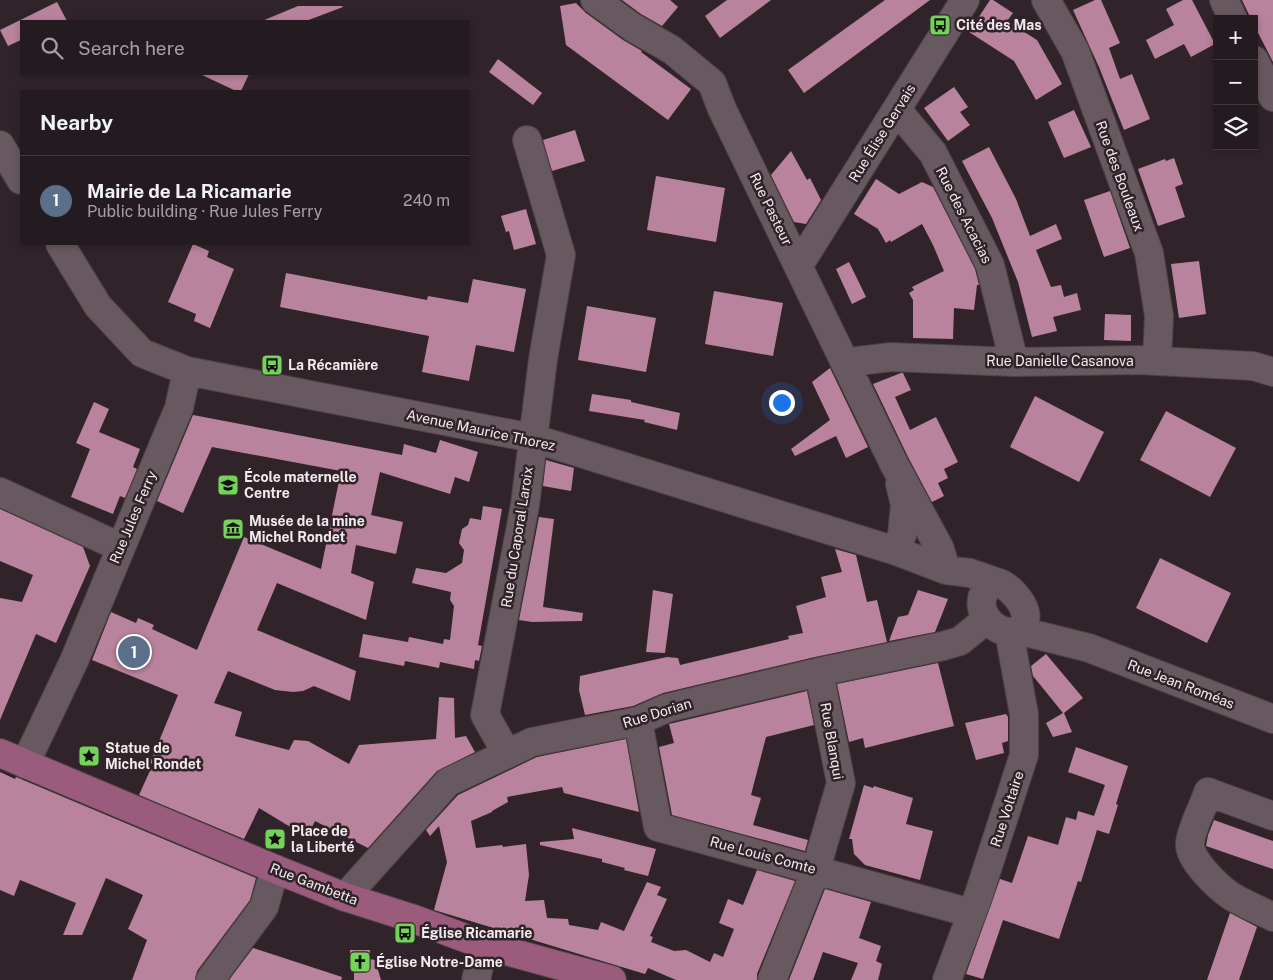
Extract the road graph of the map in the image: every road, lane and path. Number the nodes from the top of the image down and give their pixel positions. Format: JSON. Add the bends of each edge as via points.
{"nodes":[{"id":1,"x":595,"y":0,"type":"edge"},
{"id":2,"x":965,"y":0,"type":"edge"},
{"id":3,"x":1046,"y":0,"type":"edge"},
{"id":4,"x":1224,"y":0,"type":"edge"},
{"id":5,"x":1231,"y":15,"type":"edge"},
{"id":6,"x":1258,"y":68,"type":"edge"},
{"id":7,"x":1273,"y":96,"type":"edge"},
{"id":8,"x":896,"y":110,"type":"junction"},
{"id":9,"x":527,"y":140,"type":"dead end"},
{"id":10,"x":0,"y":145,"type":"edge"},
{"id":11,"x":20,"y":178,"type":"edge"},
{"id":12,"x":61,"y":245,"type":"edge"},
{"id":13,"x":799,"y":266,"type":"junction"},
{"id":14,"x":1157,"y":361,"type":"junction"},
{"id":15,"x":1014,"y":362,"type":"junction"},
{"id":16,"x":846,"y":365,"type":"junction"},
{"id":17,"x":186,"y":372,"type":"junction"},
{"id":18,"x":1273,"y":372,"type":"edge"},
{"id":19,"x":532,"y":438,"type":"junction"},
{"id":20,"x":894,"y":464,"type":"junction"},
{"id":21,"x":0,"y":492,"type":"edge"},
{"id":22,"x":120,"y":547,"type":"junction"},
{"id":23,"x":896,"y":551,"type":"junction"},
{"id":24,"x":946,"y":570,"type":"junction"},
{"id":25,"x":1003,"y":613,"type":"junction"},
{"id":26,"x":819,"y":672,"type":"junction"},
{"id":27,"x":1273,"y":719,"type":"edge"},
{"id":28,"x":638,"y":721,"type":"junction"},
{"id":29,"x":0,"y":753,"type":"edge"},
{"id":30,"x":507,"y":754,"type":"junction"},
{"id":31,"x":25,"y":764,"type":"junction"},
{"id":32,"x":1273,"y":816,"type":"edge"},
{"id":33,"x":816,"y":869,"type":"junction"},
{"id":34,"x":275,"y":870,"type":"junction"},
{"id":35,"x":345,"y":897,"type":"junction"},
{"id":36,"x":972,"y":911,"type":"junction"},
{"id":37,"x":1273,"y":917,"type":"edge"},
{"id":38,"x":484,"y":946,"type":"junction"},
{"id":39,"x":210,"y":980,"type":"edge"},
{"id":40,"x":476,"y":980,"type":"edge"},
{"id":41,"x":612,"y":980,"type":"edge"},
{"id":42,"x":772,"y":980,"type":"edge"},
{"id":43,"x":947,"y":980,"type":"edge"}],
"edges":[{"from":1,"to":13,"type":"street","name":"Rue Pasteur","via":[[672,50],[712,83]]},
{"from":2,"to":8,"type":"street","name":"Rue Élise Gervais"},
{"from":3,"to":14,"type":"street","name":"Rue des Bouleaux","via":[[1075,51],[1149,253],[1159,316]]},
{"from":4,"to":5,"type":"street"},
{"from":6,"to":7,"type":"street"},
{"from":8,"to":13,"type":"street","name":"Rue Élise Gervais"},
{"from":8,"to":15,"type":"street","name":"Rue des Acacias","via":[[933,153],[990,265]]},
{"from":9,"to":19,"type":"street","name":"Rue du Caporal Laroix","via":[[561,256]]},
{"from":10,"to":11,"type":"street"},
{"from":12,"to":17,"type":"street","name":"Avenue Maurice Thorez","via":[[98,306],[142,353]]},
{"from":13,"to":16,"type":"street","name":"Rue Pasteur"},
{"from":14,"to":15,"type":"street","name":"Rue Danielle Casanova"},
{"from":14,"to":18,"type":"street","name":"Rue Danielle Casanova","via":[[1253,366]]},
{"from":15,"to":16,"type":"street","name":"Rue Danielle Casanova","via":[[891,357]]},
{"from":16,"to":20,"type":"street","name":"Rue Pasteur"},
{"from":17,"to":19,"type":"street","name":"Avenue Maurice Thorez"},
{"from":17,"to":22,"type":"street","name":"Rue Jules Ferry","via":[[179,408]]},
{"from":19,"to":23,"type":"street","name":"Avenue Maurice Thorez"},
{"from":19,"to":30,"type":"street","name":"Rue du Caporal Laroix","via":[[525,505],[485,715]]},
{"from":20,"to":23,"type":"street","name":"Rue Pasteur","via":[[905,505],[902,535]]},
{"from":20,"to":24,"type":"street","name":"Rue Pasteur","via":[[940,549]]},
{"from":21,"to":22,"type":"street"},
{"from":22,"to":31,"type":"street","name":"Rue Jules Ferry","via":[[74,661]]},
{"from":23,"to":24,"type":"street","name":"Avenue Maurice Thorez"},
{"from":24,"to":25,"type":"street","name":"Avenue Maurice Thorez"},
{"from":25,"to":26,"type":"street","name":"Rue Dorian","via":[[960,641]]},
{"from":25,"to":27,"type":"street","name":"Rue Jean Roméas","via":[[1061,626],[1090,648]]},
{"from":25,"to":36,"type":"street","name":"Rue Voltaire","via":[[1024,714],[1024,755]]},
{"from":26,"to":28,"type":"street","name":"Rue Dorian","via":[[667,708]]},
{"from":26,"to":33,"type":"street","name":"Rue Blanqui","via":[[841,783]]},
{"from":28,"to":30,"type":"street","name":"Rue Dorian","via":[[532,742]]},
{"from":28,"to":33,"type":"street","name":"Rue Louis Comte","via":[[658,827]]},
{"from":29,"to":31,"type":"main road","name":"Rue Gambetta"},
{"from":30,"to":35,"type":"street","name":"Rue Dorian","via":[[448,782]]},
{"from":31,"to":34,"type":"main road","name":"Rue Gambetta"},
{"from":32,"to":37,"type":"street","via":[[1208,792],[1189,845],[1192,855],[1211,880],[1231,896]]},
{"from":33,"to":36,"type":"street","name":"Rue Louis Comte"},
{"from":33,"to":42,"type":"street","name":"Rue Blanqui"},
{"from":34,"to":35,"type":"main road","name":"Rue Gambetta"},
{"from":34,"to":39,"type":"street","via":[[264,907]]},
{"from":35,"to":38,"type":"main road","name":"Rue Gambetta"},
{"from":36,"to":43,"type":"street","name":"Rue Voltaire"},
{"from":38,"to":40,"type":"street"},
{"from":38,"to":41,"type":"main road","name":"Rue Gambetta"}]}
